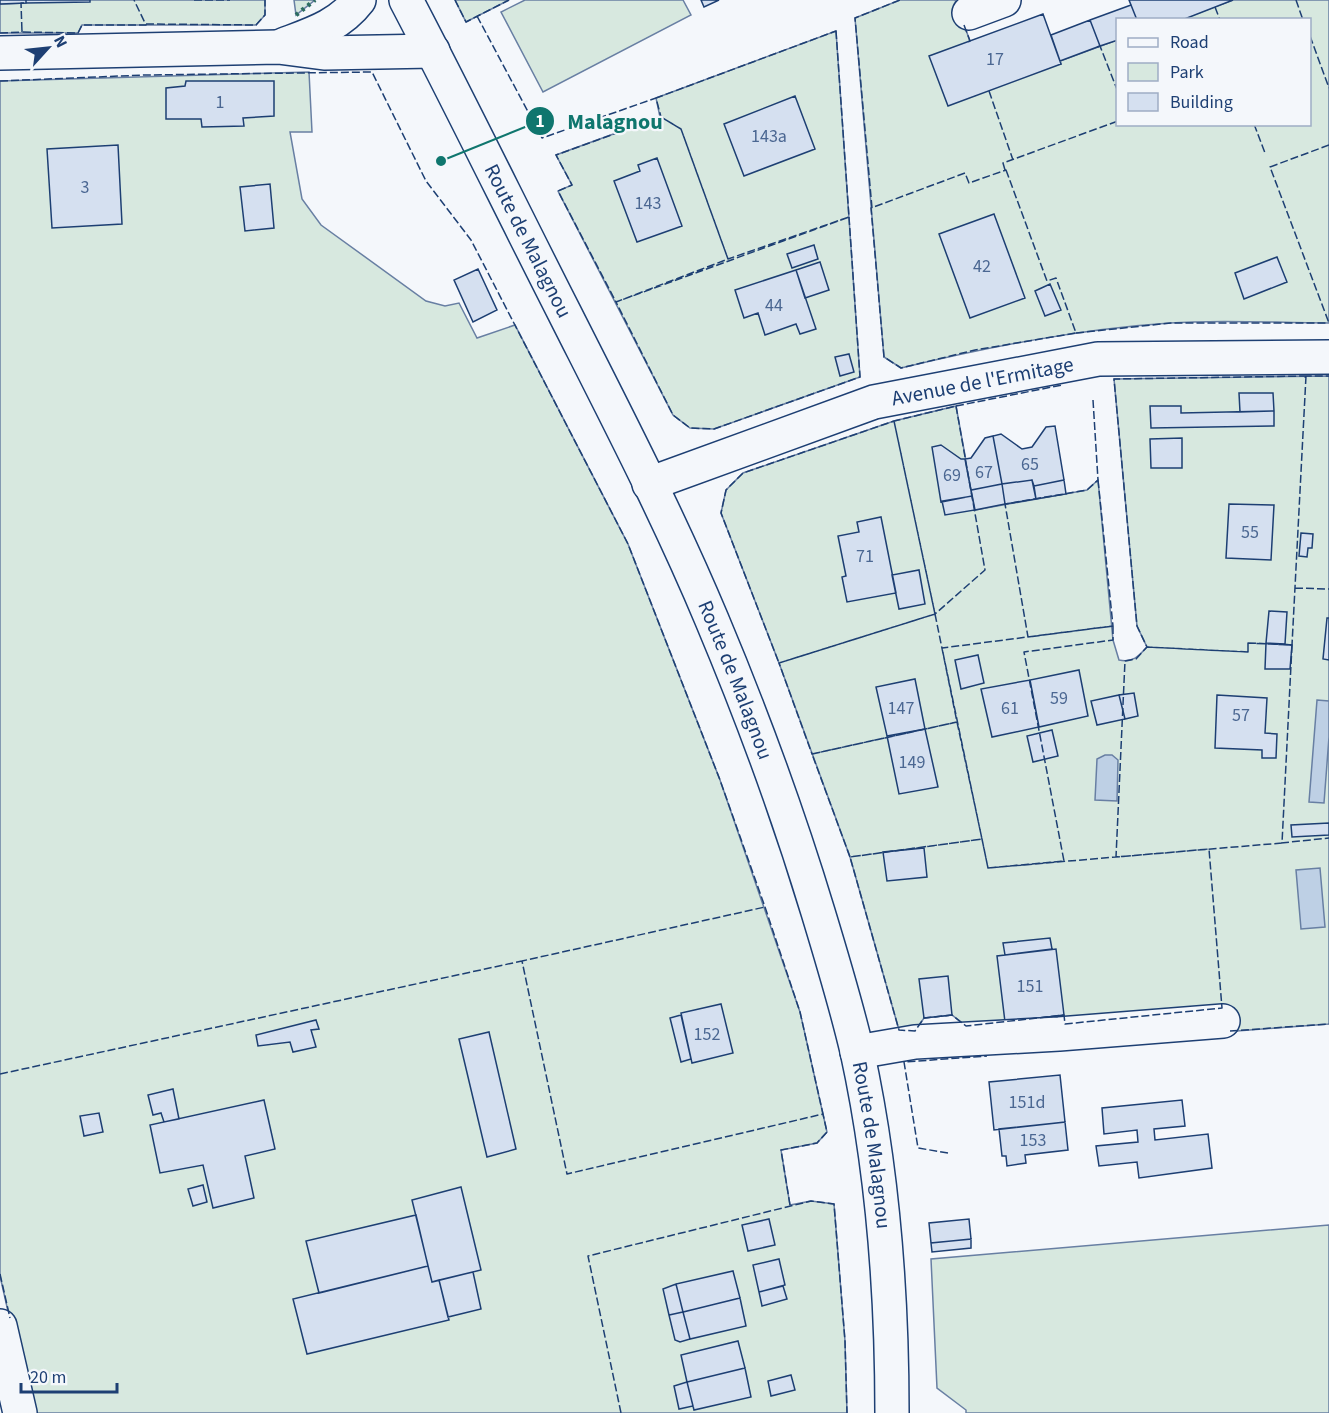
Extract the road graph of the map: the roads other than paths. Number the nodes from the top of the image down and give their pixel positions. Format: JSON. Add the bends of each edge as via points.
{"nodes":[{"id":1,"x":359,"y":0,"type":"edge"},
{"id":2,"x":406,"y":0,"type":"edge"},
{"id":3,"x":1004,"y":0,"type":"edge"},
{"id":4,"x":969,"y":13,"type":"dead end"},
{"id":5,"x":278,"y":47,"type":"junction"},
{"id":6,"x":433,"y":51,"type":"junction"},
{"id":7,"x":0,"y":53,"type":"edge"},
{"id":8,"x":1329,"y":357,"type":"edge"},
{"id":9,"x":649,"y":484,"type":"junction"},
{"id":10,"x":1223,"y":1021,"type":"dead end"},
{"id":11,"x":857,"y":1052,"type":"junction"},
{"id":12,"x":0,"y":1326,"type":"edge"},
{"id":13,"x":4,"y":1359,"type":"edge"},
{"id":14,"x":20,"y":1413,"type":"edge"},
{"id":15,"x":892,"y":1413,"type":"edge"}],
"edges":[{"from":1,"to":5,"type":"main road","via":[[338,22]]},
{"from":2,"to":6,"type":"main road","name":"Route de Malagnou"},
{"from":3,"to":4,"type":"main road"},
{"from":5,"to":6,"type":"main road","via":[[324,53]]},
{"from":5,"to":7,"type":"main road"},
{"from":6,"to":9,"type":"main road","name":"Route de Malagnou"},
{"from":8,"to":9,"type":"main road","name":"Avenue de l'Ermitage","via":[[1087,361],[874,402]]},
{"from":9,"to":11,"type":"main road","name":"Route de Malagnou","via":[[710,616],[758,735],[838,976]]},
{"from":10,"to":11,"type":"main road","via":[[915,1042]]},
{"from":11,"to":15,"type":"main road","name":"Route de Malagnou","via":[[888,1255]]},
{"from":12,"to":13,"type":"main road"},
{"from":13,"to":14,"type":"main road"}]}
